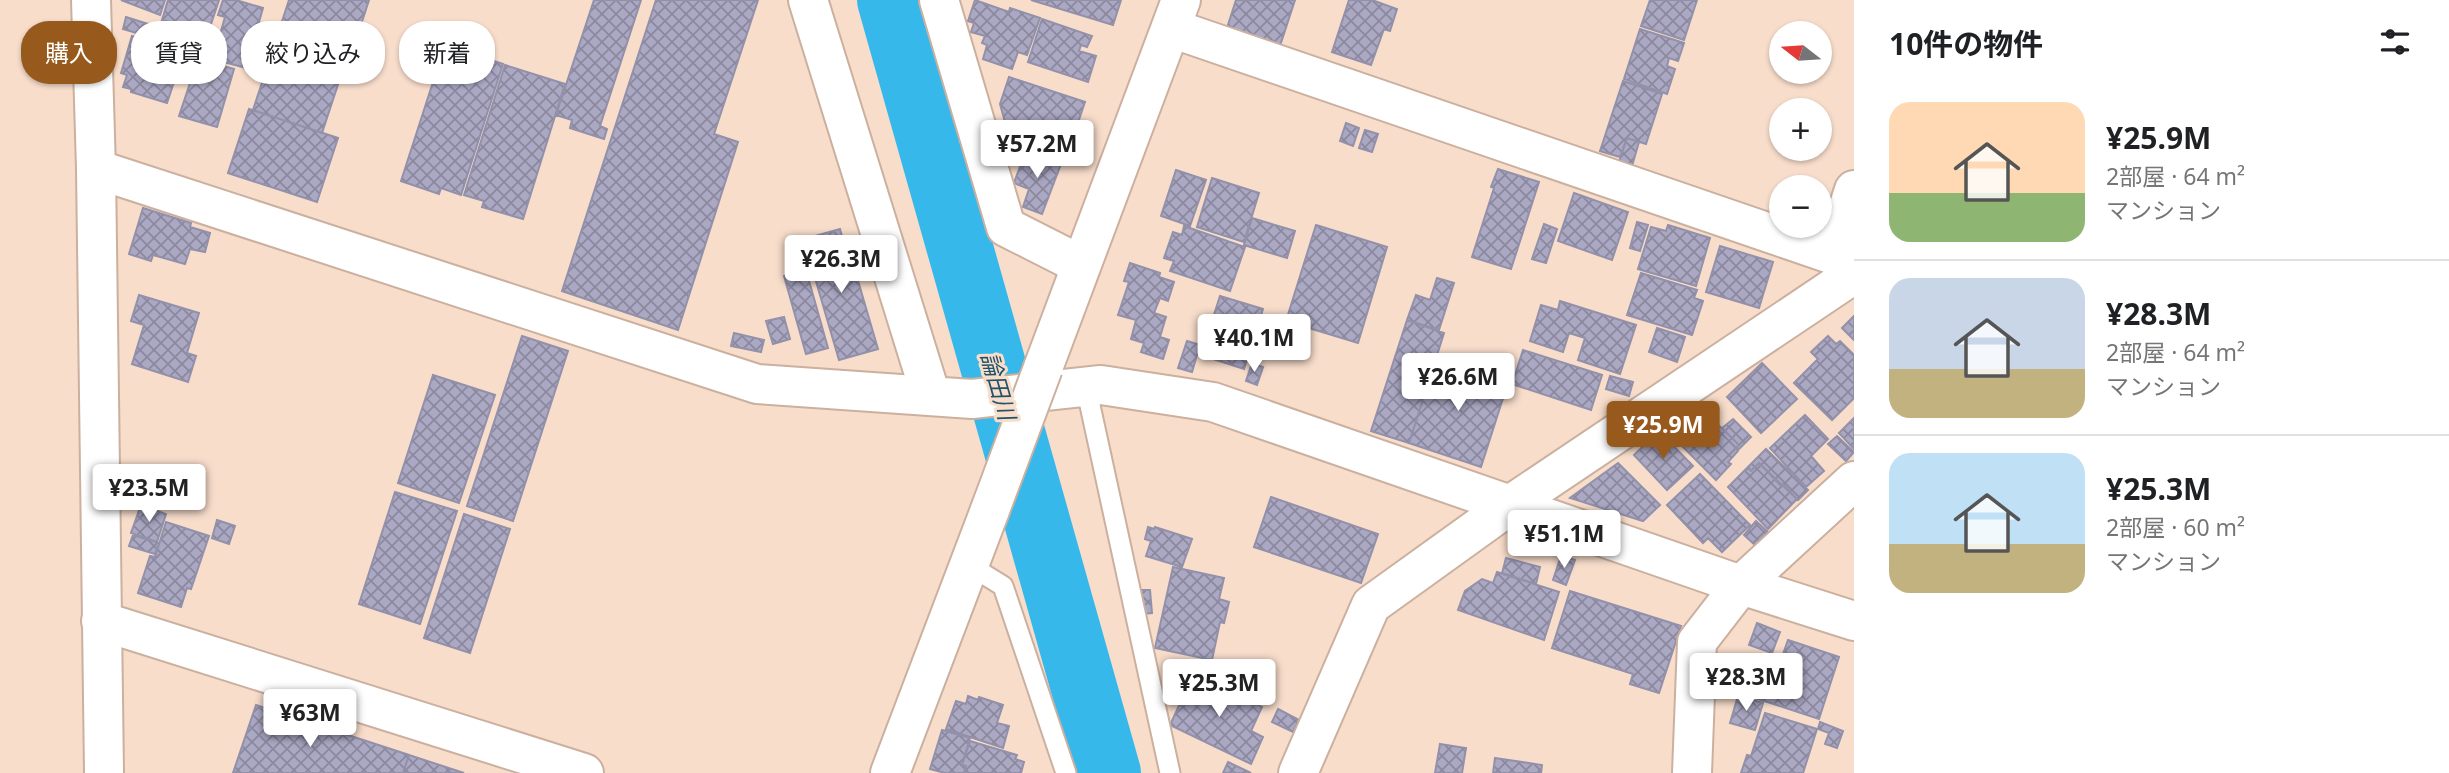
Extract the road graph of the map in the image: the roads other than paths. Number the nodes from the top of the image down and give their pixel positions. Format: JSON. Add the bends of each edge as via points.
{"nodes":[{"id":1,"x":91,"y":0,"type":"edge"},
{"id":2,"x":808,"y":0,"type":"edge"},
{"id":3,"x":939,"y":0,"type":"edge"},
{"id":4,"x":1176,"y":14,"type":"edge"},
{"id":5,"x":96,"y":169,"type":"junction"},
{"id":6,"x":1854,"y":190,"type":"edge"},
{"id":7,"x":1847,"y":264,"type":"edge"},
{"id":8,"x":1081,"y":265,"type":"junction"},
{"id":9,"x":1086,"y":387,"type":"junction"},
{"id":10,"x":931,"y":396,"type":"junction"},
{"id":11,"x":1854,"y":481,"type":"edge"},
{"id":12,"x":1510,"y":505,"type":"junction"},
{"id":13,"x":969,"y":565,"type":"junction"},
{"id":14,"x":1741,"y":585,"type":"junction"},
{"id":15,"x":101,"y":621,"type":"junction"},
{"id":16,"x":1854,"y":621,"type":"edge"},
{"id":17,"x":103,"y":773,"type":"edge"},
{"id":18,"x":584,"y":773,"type":"edge"},
{"id":19,"x":890,"y":773,"type":"edge"},
{"id":20,"x":1066,"y":773,"type":"edge"},
{"id":21,"x":1170,"y":773,"type":"edge"},
{"id":22,"x":1298,"y":773,"type":"edge"},
{"id":23,"x":1692,"y":773,"type":"edge"}],
"edges":[{"from":1,"to":5,"type":"street"},
{"from":2,"to":10,"type":"street"},
{"from":3,"to":8,"type":"street","via":[[1006,227]]},
{"from":4,"to":7,"type":"street"},
{"from":4,"to":8,"type":"street"},
{"from":5,"to":10,"type":"street","via":[[757,384]]},
{"from":5,"to":15,"type":"street"},
{"from":6,"to":7,"type":"street"},
{"from":7,"to":12,"type":"street"},
{"from":8,"to":13,"type":"street","bridge":true},
{"from":9,"to":10,"type":"street","via":[[972,399]]},
{"from":9,"to":12,"type":"street","via":[[1213,402]]},
{"from":9,"to":21,"type":"lane"},
{"from":11,"to":14,"type":"street"},
{"from":12,"to":14,"type":"street"},
{"from":12,"to":22,"type":"street","via":[[1371,605]]},
{"from":13,"to":19,"type":"street"},
{"from":13,"to":20,"type":"lane","via":[[1003,586]]},
{"from":14,"to":16,"type":"street"},
{"from":14,"to":23,"type":"street","via":[[1697,642]]},
{"from":15,"to":17,"type":"street"},
{"from":15,"to":18,"type":"street"}]}
